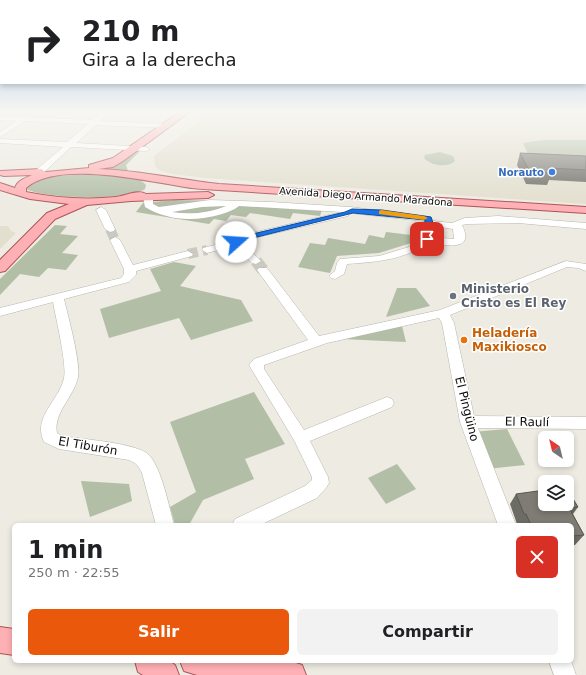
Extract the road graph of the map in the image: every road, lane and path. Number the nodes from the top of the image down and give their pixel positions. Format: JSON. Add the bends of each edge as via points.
{"nodes":[{"id":1,"x":27,"y":142,"type":"edge"},
{"id":2,"x":74,"y":142,"type":"edge"},
{"id":3,"x":157,"y":142,"type":"edge"},
{"id":4,"x":165,"y":142,"type":"edge"},
{"id":5,"x":71,"y":145,"type":"junction"},
{"id":6,"x":119,"y":159,"type":"junction"},
{"id":7,"x":143,"y":167,"type":"junction"},
{"id":8,"x":90,"y":171,"type":"junction"},
{"id":9,"x":2,"y":173,"type":"edge"},
{"id":10,"x":43,"y":173,"type":"junction"},
{"id":11,"x":0,"y":186,"type":"edge"},
{"id":12,"x":26,"y":195,"type":"junction"},
{"id":13,"x":148,"y":197,"type":"junction"},
{"id":14,"x":132,"y":198,"type":"junction"},
{"id":15,"x":101,"y":205,"type":"junction"},
{"id":16,"x":280,"y":205,"type":"junction"},
{"id":17,"x":351,"y":206,"type":"junction"},
{"id":18,"x":425,"y":207,"type":"junction"},
{"id":19,"x":586,"y":210,"type":"edge"},
{"id":20,"x":586,"y":217,"type":"edge"},
{"id":21,"x":429,"y":221,"type":"junction"},
{"id":22,"x":303,"y":223,"type":"junction"},
{"id":23,"x":457,"y":226,"type":"junction"},
{"id":24,"x":586,"y":226,"type":"edge"},
{"id":25,"x":110,"y":229,"type":"tunnel mouth"},
{"id":26,"x":427,"y":239,"type":"junction"},
{"id":27,"x":115,"y":240,"type":"tunnel mouth"},
{"id":28,"x":26,"y":241,"type":"junction"},
{"id":29,"x":236,"y":242,"type":"junction"},
{"id":30,"x":207,"y":250,"type":"tunnel mouth"},
{"id":31,"x":188,"y":254,"type":"tunnel mouth"},
{"id":32,"x":0,"y":268,"type":"edge"},
{"id":33,"x":586,"y":268,"type":"edge"},
{"id":34,"x":130,"y":269,"type":"junction"},
{"id":35,"x":335,"y":276,"type":"dead end"},
{"id":36,"x":58,"y":298,"type":"junction"},
{"id":37,"x":0,"y":312,"type":"edge"},
{"id":38,"x":443,"y":313,"type":"junction"},
{"id":39,"x":316,"y":341,"type":"junction"},
{"id":40,"x":387,"y":403,"type":"dead end"},
{"id":41,"x":468,"y":422,"type":"junction"},
{"id":42,"x":586,"y":423,"type":"edge"},
{"id":43,"x":301,"y":438,"type":"junction"},
{"id":44,"x":164,"y":523,"type":"edge"},
{"id":45,"x":245,"y":523,"type":"edge"},
{"id":46,"x":506,"y":523,"type":"edge"},
{"id":47,"x":0,"y":640,"type":"edge"},
{"id":48,"x":12,"y":642,"type":"edge"},
{"id":49,"x":208,"y":663,"type":"edge"},
{"id":50,"x":561,"y":663,"type":"edge"},
{"id":51,"x":292,"y":675,"type":"edge"},
{"id":52,"x":565,"y":675,"type":"edge"}],
"edges":[{"from":1,"to":5,"type":"street"},
{"from":2,"to":5,"type":"street"},
{"from":3,"to":7,"type":"main road"},
{"from":4,"to":7,"type":"main road"},
{"from":5,"to":7,"type":"street"},
{"from":5,"to":10,"type":"street"},
{"from":6,"to":7,"type":"main road"},
{"from":6,"to":8,"type":"main road","via":[[105,167]]},
{"from":6,"to":10,"type":"main road","via":[[100,166]]},
{"from":7,"to":8,"type":"main road","name":"Avenida Diego Armando Maradona"},
{"from":7,"to":14,"type":"main road","via":[[151,188]]},
{"from":7,"to":19,"type":"main road","name":"Avenida Diego Armando Maradona","via":[[172,181],[244,188]]},
{"from":8,"to":10,"type":"main road"},
{"from":9,"to":10,"type":"main road"},
{"from":10,"to":12,"type":"main road","via":[[20,187]]},
{"from":11,"to":12,"type":"main road"},
{"from":12,"to":15,"type":"main road"},
{"from":12,"to":28,"type":"main road","via":[[39,210],[36,226]]},
{"from":13,"to":14,"type":"main road","name":"Avenida Diego Armando Maradona"},
{"from":13,"to":16,"type":"street","via":[[147,203],[155,210],[214,203]]},
{"from":13,"to":17,"type":"main road","name":"Avenida Diego Armando Maradona","via":[[221,195]]},
{"from":14,"to":15,"type":"main road","name":"Avenida Diego Armando Maradona"},
{"from":15,"to":25,"type":"street"},
{"from":15,"to":28,"type":"main road","via":[[77,205],[60,211],[51,216]]},
{"from":16,"to":17,"type":"street"},
{"from":16,"to":22,"type":"street","via":[[293,212]]},
{"from":17,"to":18,"type":"main road","name":"Avenida Diego Armando Maradona"},
{"from":17,"to":21,"type":"street"},
{"from":17,"to":22,"type":"street","via":[[347,213]]},
{"from":18,"to":20,"type":"main road","name":"Avenida Diego Armando Maradona"},
{"from":18,"to":21,"type":"street"},
{"from":21,"to":23,"type":"street"},
{"from":21,"to":26,"type":"street"},
{"from":22,"to":29,"type":"street"},
{"from":23,"to":24,"type":"street","via":[[456,224],[462,221],[484,219]]},
{"from":23,"to":26,"type":"street","via":[[457,242]]},
{"from":26,"to":35,"type":"street","via":[[413,249],[380,259],[344,261],[340,272]]},
{"from":27,"to":34,"type":"street"},
{"from":28,"to":32,"type":"main road"},
{"from":29,"to":30,"type":"street"},
{"from":29,"to":39,"type":"street","via":[[260,265]]},
{"from":31,"to":34,"type":"street"},
{"from":33,"to":38,"type":"street","via":[[566,264]]},
{"from":34,"to":36,"type":"street","via":[[130,275],[121,281]]},
{"from":36,"to":37,"type":"street"},
{"from":36,"to":44,"type":"street","name":"El Tiburón","via":[[72,377],[49,420],[50,437],[59,442],[138,456],[144,461],[148,471]]},
{"from":38,"to":39,"type":"street"},
{"from":38,"to":41,"type":"street","name":"El Pingüino","via":[[448,323]]},
{"from":39,"to":43,"type":"street","via":[[256,365]]},
{"from":40,"to":43,"type":"street"},
{"from":41,"to":42,"type":"street","name":"El Raulí"},
{"from":41,"to":46,"type":"street","name":"El Pingüino"},
{"from":43,"to":45,"type":"street","via":[[320,477],[317,488]]},
{"from":47,"to":48,"type":"main road"},
{"from":49,"to":51,"type":"main road"},
{"from":50,"to":52,"type":"street"}]}
